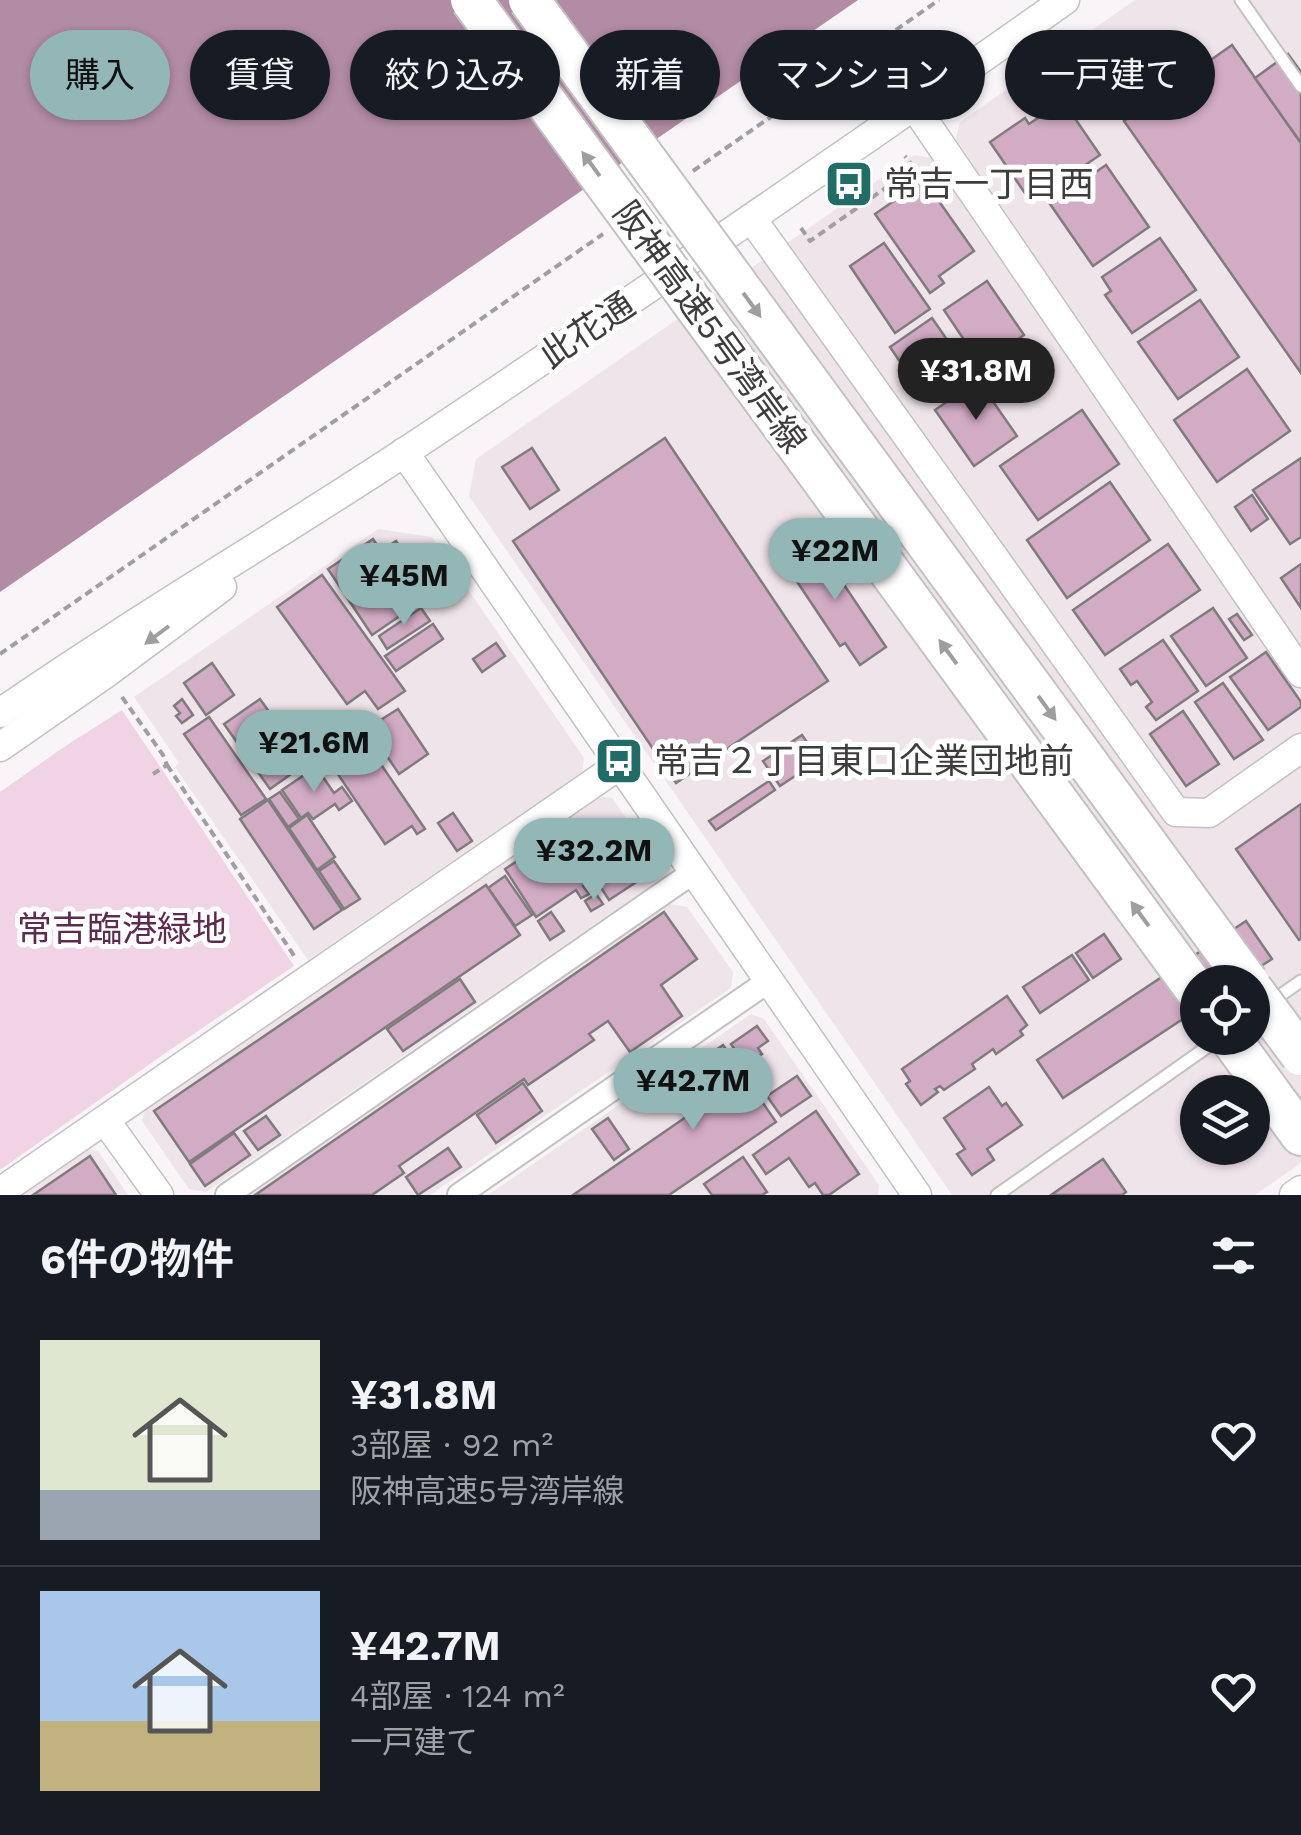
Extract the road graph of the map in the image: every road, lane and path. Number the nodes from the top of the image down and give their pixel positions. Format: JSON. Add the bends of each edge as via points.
{"nodes":[{"id":1,"x":471,"y":0,"type":"edge"},
{"id":2,"x":529,"y":0,"type":"edge"},
{"id":3,"x":939,"y":0,"type":"edge"},
{"id":4,"x":1064,"y":0,"type":"edge"},
{"id":5,"x":1241,"y":0,"type":"edge"},
{"id":6,"x":985,"y":56,"type":"edge"},
{"id":7,"x":1301,"y":86,"type":"edge"},
{"id":8,"x":894,"y":120,"type":"edge"},
{"id":9,"x":924,"y":120,"type":"edge"},
{"id":10,"x":905,"y":156,"type":"dead end"},
{"id":11,"x":680,"y":180,"type":"dead end"},
{"id":12,"x":752,"y":219,"type":"junction"},
{"id":13,"x":615,"y":226,"type":"dead end"},
{"id":14,"x":802,"y":228,"type":"dead end"},
{"id":15,"x":404,"y":452,"type":"junction"},
{"id":16,"x":0,"y":654,"type":"edge"},
{"id":17,"x":1301,"y":673,"type":"edge"},
{"id":18,"x":122,"y":697,"type":"dead end"},
{"id":19,"x":0,"y":713,"type":"edge"},
{"id":20,"x":0,"y":747,"type":"edge"},
{"id":21,"x":1301,"y":748,"type":"edge"},
{"id":22,"x":621,"y":764,"type":"junction"},
{"id":23,"x":167,"y":765,"type":"junction"},
{"id":24,"x":153,"y":774,"type":"dead end"},
{"id":25,"x":695,"y":872,"type":"junction"},
{"id":26,"x":1236,"y":965,"type":"edge"},
{"id":27,"x":1180,"y":968,"type":"edge"},
{"id":28,"x":310,"y":979,"type":"junction"},
{"id":29,"x":770,"y":980,"type":"junction"},
{"id":30,"x":1301,"y":981,"type":"edge"},
{"id":31,"x":1270,"y":1003,"type":"edge"},
{"id":32,"x":1270,"y":1014,"type":"edge"},
{"id":33,"x":1196,"y":1055,"type":"edge"},
{"id":34,"x":1243,"y":1055,"type":"edge"},
{"id":35,"x":1301,"y":1056,"type":"edge"},
{"id":36,"x":105,"y":1120,"type":"junction"},
{"id":37,"x":1301,"y":1134,"type":"edge"},
{"id":38,"x":1301,"y":1190,"type":"edge"},
{"id":39,"x":0,"y":1192,"type":"edge"},
{"id":40,"x":159,"y":1195,"type":"edge"},
{"id":41,"x":227,"y":1195,"type":"edge"},
{"id":42,"x":459,"y":1195,"type":"edge"},
{"id":43,"x":917,"y":1195,"type":"edge"},
{"id":44,"x":996,"y":1195,"type":"edge"},
{"id":45,"x":1294,"y":1195,"type":"edge"}],
"edges":[{"from":27,"to":1,"type":"highway","name":"阪神高速5号湾岸線","one_way":true,"bridge":true},
{"from":2,"to":26,"type":"highway","name":"阪神高速5号湾岸線","one_way":true,"bridge":true},
{"from":3,"to":11,"type":"path"},
{"from":4,"to":6,"type":"street","name":"此花通"},
{"from":5,"to":7,"type":"lane"},
{"from":8,"to":12,"type":"street","name":"此花通"},
{"from":9,"to":17,"type":"street"},
{"from":10,"to":14,"type":"path","via":[[914,168],[870,200],[810,241]]},
{"from":12,"to":15,"type":"street","name":"此花通"},
{"from":12,"to":21,"type":"street","via":[[1176,812],[1209,812]]},
{"from":13,"to":16,"type":"path"},
{"from":15,"to":19,"type":"street","name":"此花通"},
{"from":15,"to":20,"type":"street","name":"此花通","one_way":true},
{"from":15,"to":22,"type":"street"},
{"from":18,"to":23,"type":"path"},
{"from":22,"to":25,"type":"street"},
{"from":22,"to":28,"type":"street"},
{"from":23,"to":24,"type":"path"},
{"from":23,"to":28,"type":"path"},
{"from":25,"to":29,"type":"street"},
{"from":25,"to":41,"type":"street"},
{"from":28,"to":36,"type":"street"},
{"from":29,"to":42,"type":"street"},
{"from":29,"to":43,"type":"street"},
{"from":30,"to":31,"type":"lane"},
{"from":32,"to":35,"type":"highway","bridge":true},
{"from":33,"to":44,"type":"lane"},
{"from":34,"to":37,"type":"highway"},
{"from":36,"to":39,"type":"street"},
{"from":36,"to":40,"type":"street"},
{"from":38,"to":45,"type":"street"}]}
